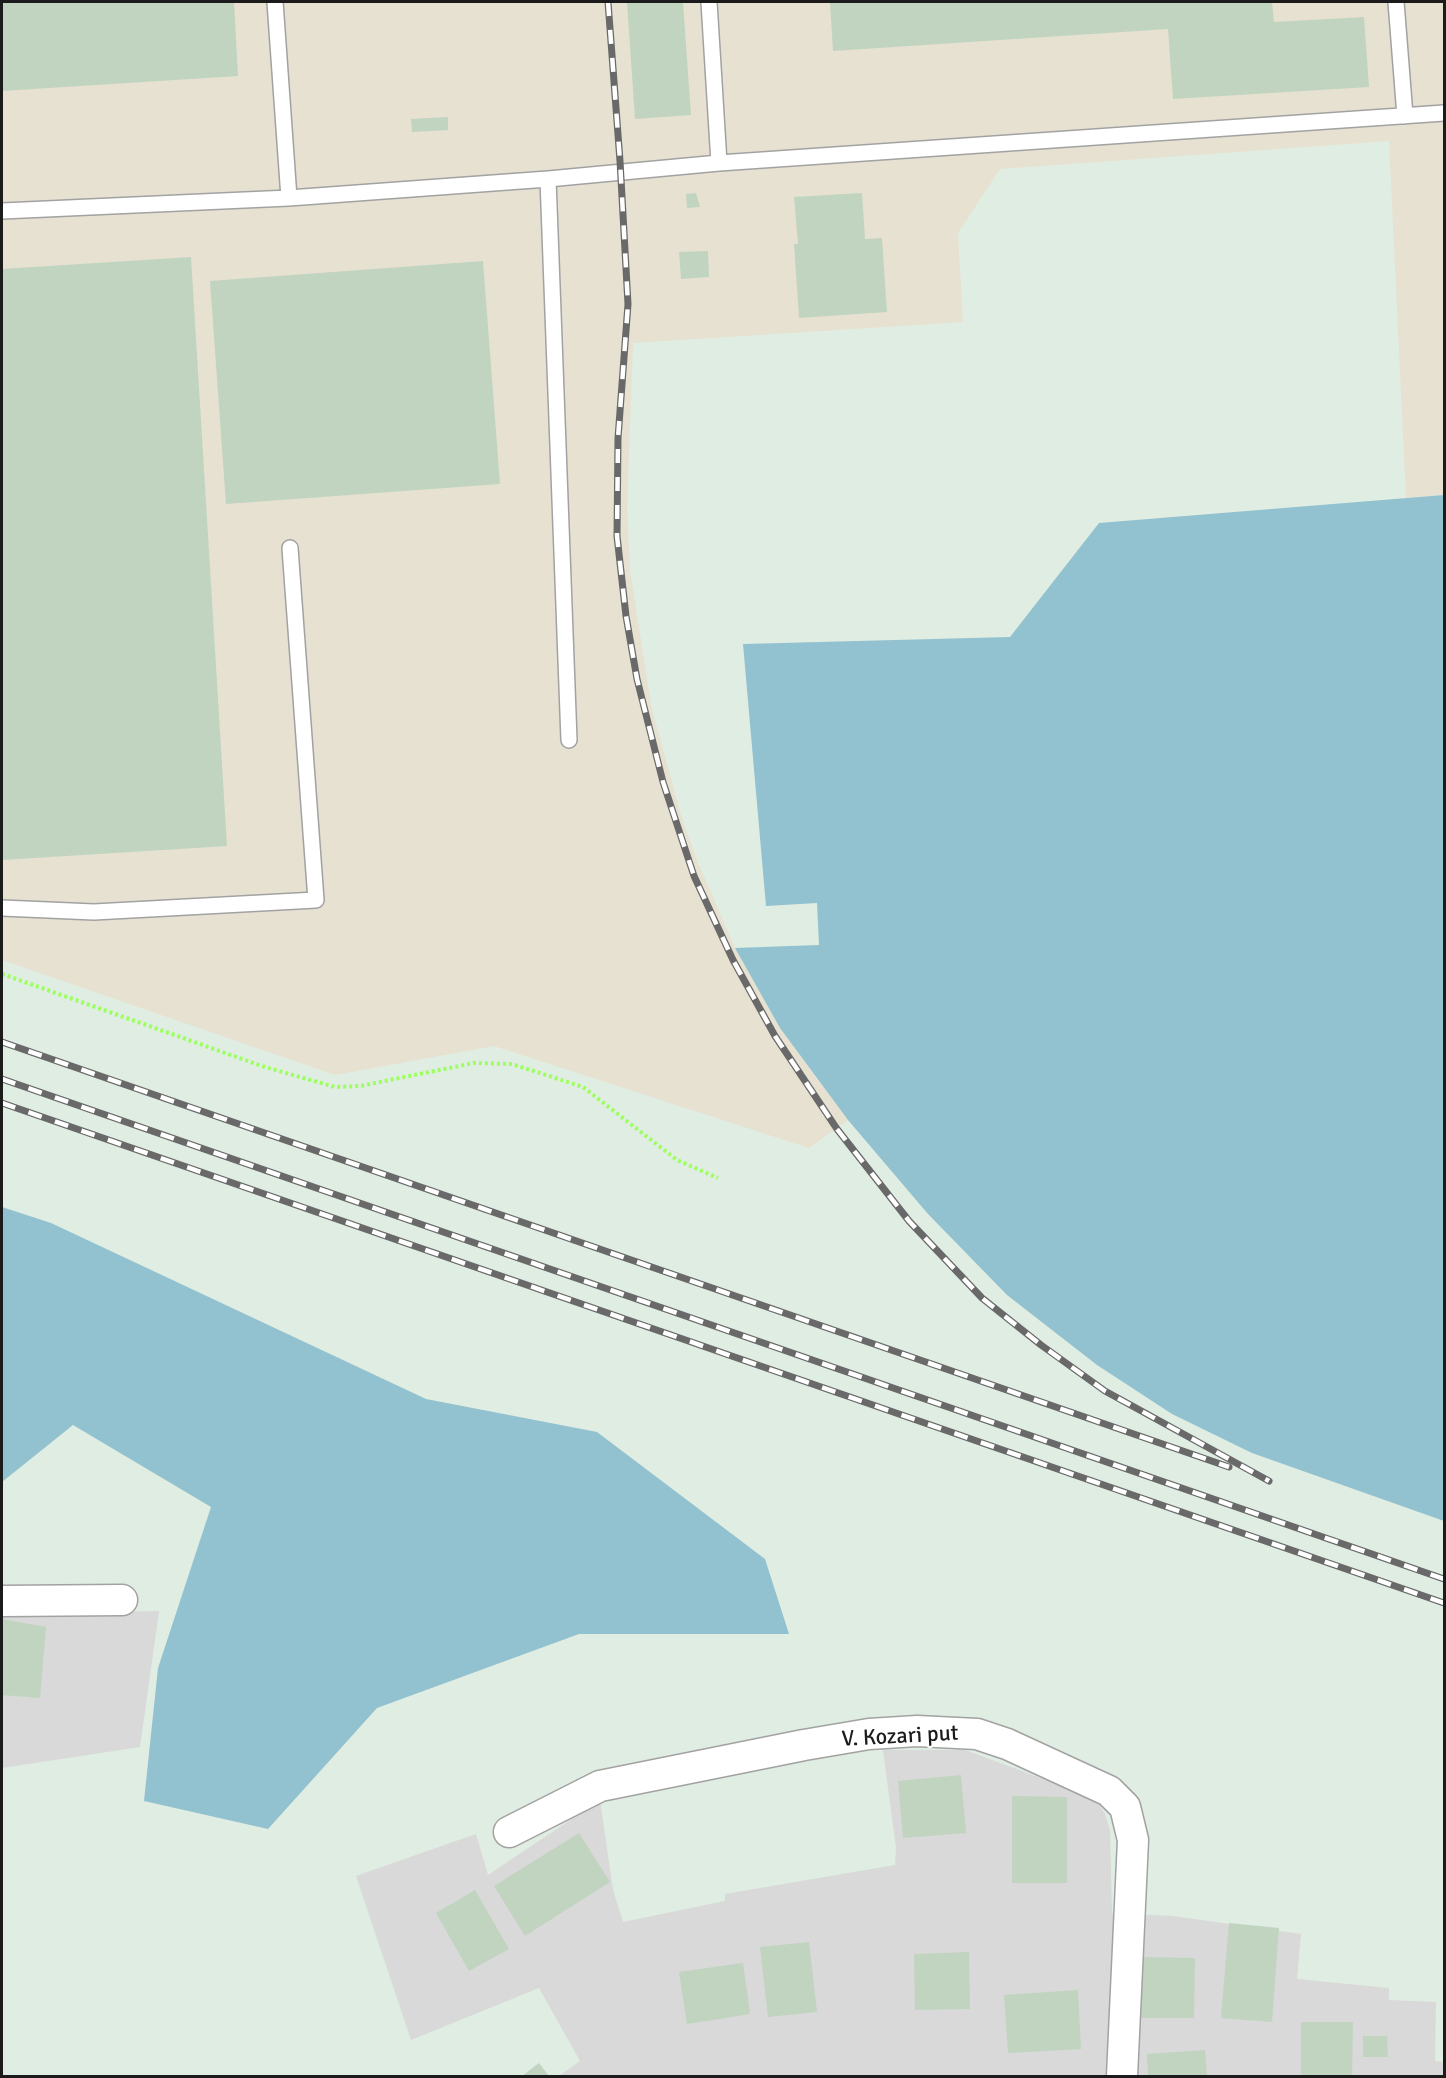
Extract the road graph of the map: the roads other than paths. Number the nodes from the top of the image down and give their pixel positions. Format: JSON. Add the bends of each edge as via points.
{"nodes":[{"id":1,"x":275,"y":2,"type":"edge"},
{"id":2,"x":709,"y":2,"type":"edge"},
{"id":3,"x":1396,"y":2,"type":"edge"},
{"id":4,"x":1444,"y":113,"type":"edge"},
{"id":5,"x":1405,"y":116,"type":"junction"},
{"id":6,"x":719,"y":163,"type":"junction"},
{"id":7,"x":548,"y":179,"type":"junction"},
{"id":8,"x":289,"y":198,"type":"junction"},
{"id":9,"x":2,"y":211,"type":"edge"},
{"id":10,"x":290,"y":548,"type":"dead end"},
{"id":11,"x":569,"y":740,"type":"dead end"},
{"id":12,"x":2,"y":908,"type":"edge"},
{"id":13,"x":122,"y":1600,"type":"dead end"},
{"id":14,"x":2,"y":1601,"type":"edge"},
{"id":15,"x":509,"y":1832,"type":"dead end"},
{"id":16,"x":1122,"y":2076,"type":"edge"}],
"edges":[{"from":1,"to":8,"type":"lane"},
{"from":2,"to":6,"type":"lane"},
{"from":3,"to":5,"type":"lane"},
{"from":4,"to":5,"type":"lane"},
{"from":5,"to":6,"type":"lane"},
{"from":6,"to":7,"type":"lane"},
{"from":7,"to":8,"type":"lane"},
{"from":7,"to":11,"type":"lane"},
{"from":8,"to":9,"type":"lane"},
{"from":10,"to":12,"type":"lane","via":[[316,900],[94,912]]},
{"from":13,"to":14,"type":"street"},
{"from":15,"to":16,"type":"street","name":"V. Kozari put","via":[[600,1786],[804,1744],[917,1731],[977,1734],[1007,1744],[1109,1791],[1125,1807],[1133,1840]]}]}
